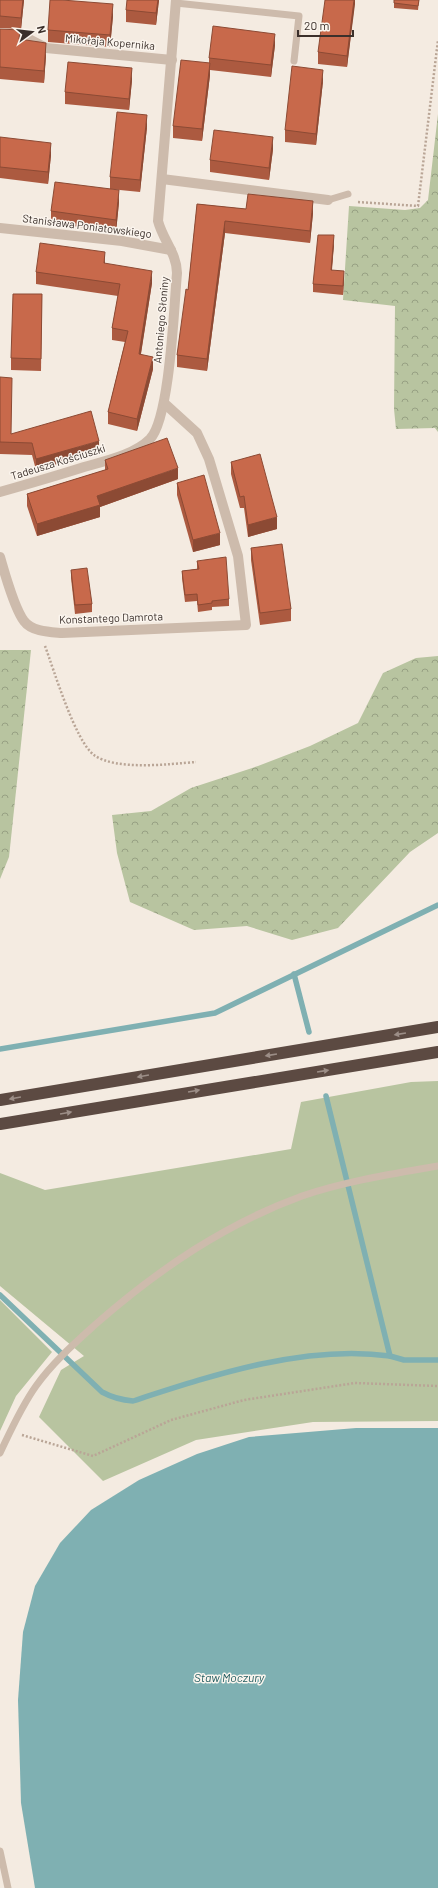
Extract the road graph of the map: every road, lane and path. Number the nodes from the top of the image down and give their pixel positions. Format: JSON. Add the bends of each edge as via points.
{"nodes":[{"id":1,"x":176,"y":2,"type":"edge"},
{"id":2,"x":0,"y":34,"type":"edge"},
{"id":3,"x":438,"y":40,"type":"edge"},
{"id":4,"x":172,"y":60,"type":"junction"},
{"id":5,"x":294,"y":61,"type":"dead end"},
{"id":6,"x":162,"y":179,"type":"junction"},
{"id":7,"x":348,"y":194,"type":"dead end"},
{"id":8,"x":328,"y":200,"type":"junction"},
{"id":9,"x":0,"y":228,"type":"edge"},
{"id":10,"x":171,"y":250,"type":"junction"},
{"id":11,"x":164,"y":403,"type":"junction"},
{"id":12,"x":0,"y":492,"type":"edge"},
{"id":13,"x":0,"y":557,"type":"edge"},
{"id":14,"x":40,"y":630,"type":"junction"},
{"id":15,"x":196,"y":762,"type":"dead end"},
{"id":16,"x":438,"y":1027,"type":"edge"},
{"id":17,"x":438,"y":1052,"type":"edge"},
{"id":18,"x":0,"y":1100,"type":"edge"},
{"id":19,"x":0,"y":1124,"type":"edge"},
{"id":20,"x":438,"y":1166,"type":"edge"},
{"id":21,"x":438,"y":1386,"type":"edge"},
{"id":22,"x":10,"y":1432,"type":"junction"},
{"id":23,"x":0,"y":1453,"type":"edge"},
{"id":24,"x":0,"y":1852,"type":"edge"},
{"id":25,"x":8,"y":1888,"type":"edge"}],
"edges":[{"from":1,"to":4,"type":"street","name":"Antoniego Słoniny"},
{"from":1,"to":5,"type":"lane","via":[[299,16]]},
{"from":2,"to":4,"type":"street","name":"Mikołaja Kopernika","via":[[23,36],[46,48]]},
{"from":3,"to":8,"type":"path","via":[[418,206]]},
{"from":4,"to":6,"type":"street","name":"Antoniego Słoniny"},
{"from":6,"to":8,"type":"street"},
{"from":6,"to":10,"type":"street","name":"Antoniego Słoniny","via":[[158,222]]},
{"from":7,"to":8,"type":"lane"},
{"from":9,"to":10,"type":"street","name":"Stanisława Poniatowskiego","via":[[122,241]]},
{"from":10,"to":11,"type":"street","name":"Antoniego Słoniny","via":[[176,261],[177,273]]},
{"from":11,"to":12,"type":"street","name":"Tadeusza Kościuszki","via":[[156,432],[139,447],[106,461]]},
{"from":11,"to":14,"type":"street","name":"Konstantego Damrota","via":[[197,433],[212,465],[238,556],[246,625],[62,633]]},
{"from":13,"to":14,"type":"street","name":"Konstantego Damrota","via":[[10,591],[24,622]]},
{"from":14,"to":15,"type":"path","via":[[70,715],[85,746],[94,755],[132,765]]},
{"from":16,"to":18,"type":"highway","one_way":true},
{"from":19,"to":17,"type":"highway","one_way":true},
{"from":20,"to":22,"type":"lane","via":[[341,1184],[280,1204],[216,1235],[138,1289],[55,1362],[36,1386]]},
{"from":21,"to":22,"type":"path","via":[[355,1383],[244,1400],[171,1420],[93,1456]]},
{"from":22,"to":23,"type":"lane"},
{"from":24,"to":25,"type":"lane"}]}
